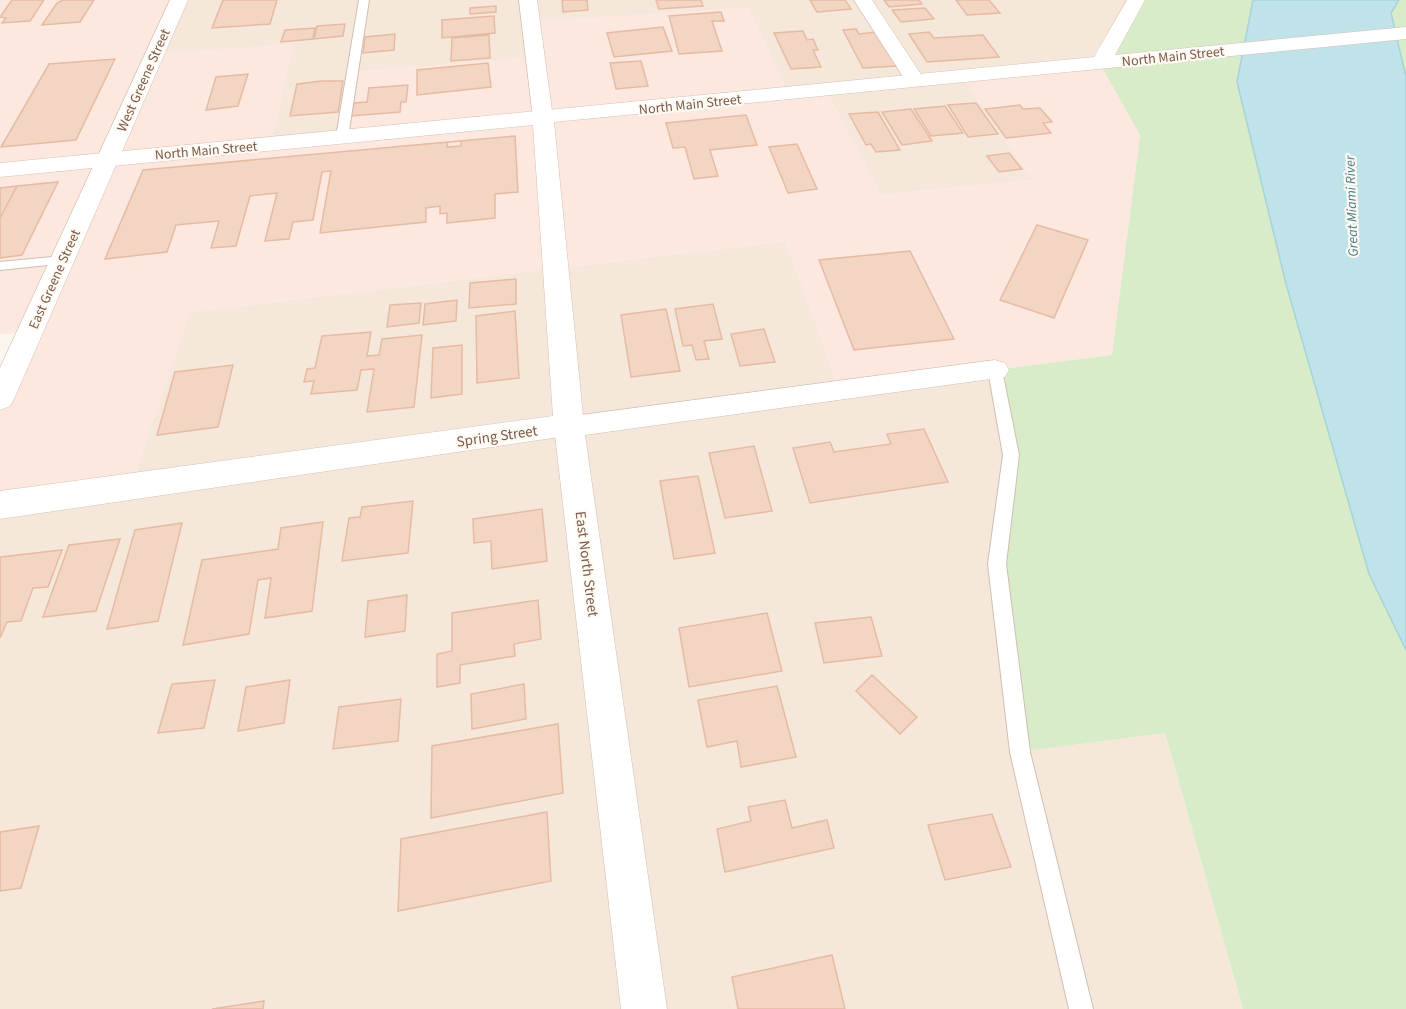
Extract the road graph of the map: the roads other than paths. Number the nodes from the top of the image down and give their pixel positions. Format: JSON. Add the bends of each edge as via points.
{"nodes":[{"id":1,"x":179,"y":0,"type":"edge"},
{"id":2,"x":364,"y":0,"type":"edge"},
{"id":3,"x":528,"y":0,"type":"edge"},
{"id":4,"x":863,"y":0,"type":"edge"},
{"id":5,"x":1136,"y":0,"type":"edge"},
{"id":6,"x":1406,"y":33,"type":"edge"},
{"id":7,"x":1100,"y":64,"type":"junction"},
{"id":8,"x":916,"y":82,"type":"junction"},
{"id":9,"x":543,"y":118,"type":"junction"},
{"id":10,"x":342,"y":137,"type":"junction"},
{"id":11,"x":108,"y":160,"type":"junction"},
{"id":12,"x":0,"y":170,"type":"edge"},
{"id":13,"x":63,"y":260,"type":"junction"},
{"id":14,"x":0,"y":266,"type":"edge"},
{"id":15,"x":995,"y":370,"type":"joint"},
{"id":16,"x":0,"y":399,"type":"edge"},
{"id":17,"x":569,"y":426,"type":"junction"},
{"id":18,"x":0,"y":505,"type":"edge"},
{"id":19,"x":644,"y":1009,"type":"edge"},
{"id":20,"x":1081,"y":1009,"type":"edge"}],
"edges":[{"from":1,"to":11,"type":"street","name":"West Greene Street"},
{"from":2,"to":10,"type":"lane"},
{"from":3,"to":9,"type":"street"},
{"from":4,"to":8,"type":"street"},
{"from":5,"to":7,"type":"main road"},
{"from":6,"to":7,"type":"main road","name":"North Main Street"},
{"from":7,"to":8,"type":"main road","name":"North Main Street"},
{"from":8,"to":9,"type":"main road","name":"North Main Street"},
{"from":9,"to":10,"type":"main road","name":"North Main Street"},
{"from":9,"to":17,"type":"main road","name":"East North Street"},
{"from":10,"to":11,"type":"main road","name":"North Main Street"},
{"from":11,"to":12,"type":"main road","name":"North Main Street"},
{"from":11,"to":13,"type":"street","name":"East Greene Street"},
{"from":13,"to":14,"type":"lane"},
{"from":13,"to":16,"type":"street","name":"East Greene Street"},
{"from":15,"to":17,"type":"street","name":"Spring Street"},
{"from":15,"to":20,"type":"lane","via":[[1011,455],[997,564],[1020,753]]},
{"from":17,"to":18,"type":"main road","name":"Spring Street"},
{"from":17,"to":19,"type":"street","name":"East North Street"}]}
